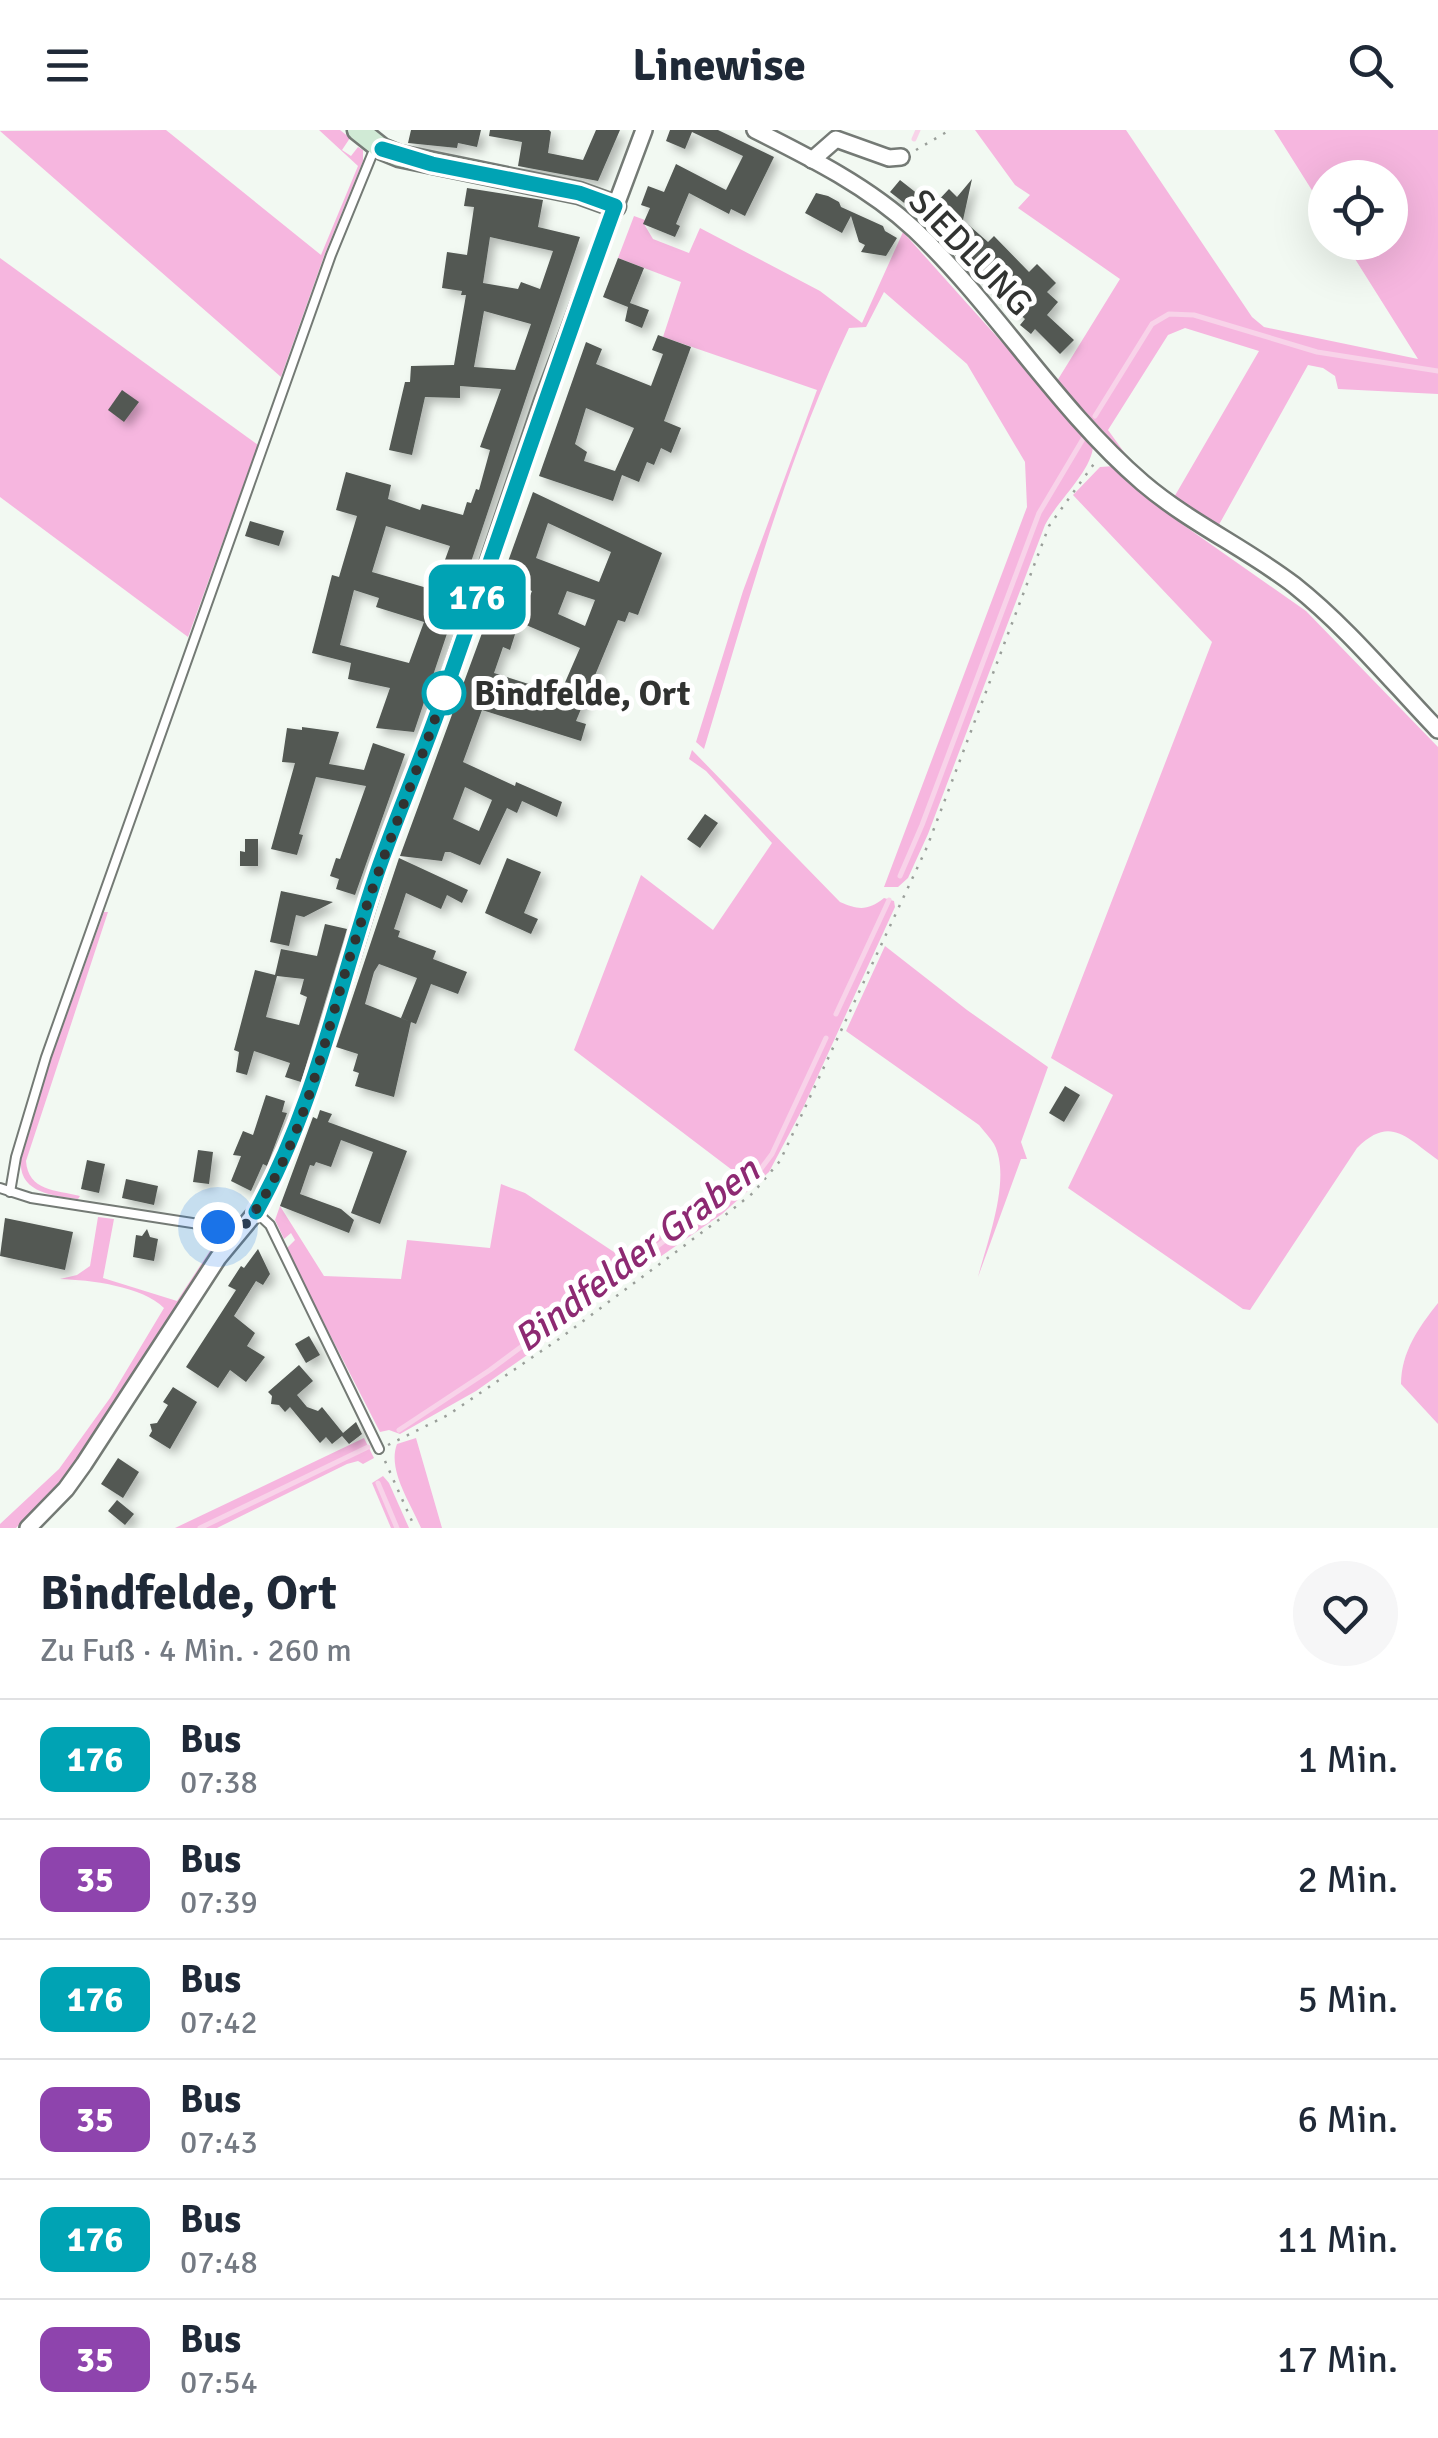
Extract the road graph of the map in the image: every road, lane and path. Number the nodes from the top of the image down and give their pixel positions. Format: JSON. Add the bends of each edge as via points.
{"nodes":[{"id":1,"x":358,"y":130,"type":"edge"},
{"id":2,"x":644,"y":130,"type":"edge"},
{"id":3,"x":950,"y":130,"type":"edge"},
{"id":4,"x":765,"y":132,"type":"edge"},
{"id":5,"x":379,"y":147,"type":"junction"},
{"id":6,"x":902,"y":157,"type":"joint"},
{"id":7,"x":812,"y":160,"type":"junction"},
{"id":8,"x":615,"y":206,"type":"junction"},
{"id":9,"x":1105,"y":446,"type":"junction"},
{"id":10,"x":1438,"y":730,"type":"edge"},
{"id":11,"x":0,"y":1188,"type":"edge"},
{"id":12,"x":10,"y":1192,"type":"junction"},
{"id":13,"x":256,"y":1212,"type":"junction"},
{"id":14,"x":236,"y":1236,"type":"junction"},
{"id":15,"x":379,"y":1449,"type":"junction"},
{"id":16,"x":28,"y":1528,"type":"edge"},
{"id":17,"x":416,"y":1528,"type":"edge"}],
"edges":[{"from":1,"to":5,"type":"street"},
{"from":2,"to":8,"type":"street"},
{"from":3,"to":6,"type":"path"},
{"from":4,"to":7,"type":"street","name":"SIEDLUNG"},
{"from":5,"to":8,"type":"street"},
{"from":5,"to":12,"type":"lane","via":[[331,255],[46,1057]]},
{"from":6,"to":7,"type":"street","via":[[836,139]]},
{"from":7,"to":9,"type":"street","name":"SIEDLUNG","via":[[917,232]]},
{"from":8,"to":13,"type":"street","via":[[379,868],[316,1076]]},
{"from":9,"to":10,"type":"street","name":"SIEDLUNG","via":[[1182,514],[1327,613]]},
{"from":9,"to":15,"type":"path","via":[[1049,526],[927,847],[780,1162],[754,1193],[559,1339],[448,1414]]},
{"from":11,"to":12,"type":"lane"},
{"from":12,"to":14,"type":"lane","via":[[218,1227]]},
{"from":13,"to":14,"type":"street"},
{"from":13,"to":15,"type":"lane","via":[[270,1225]]},
{"from":14,"to":16,"type":"street","via":[[66,1490]]},
{"from":15,"to":17,"type":"path"}]}
